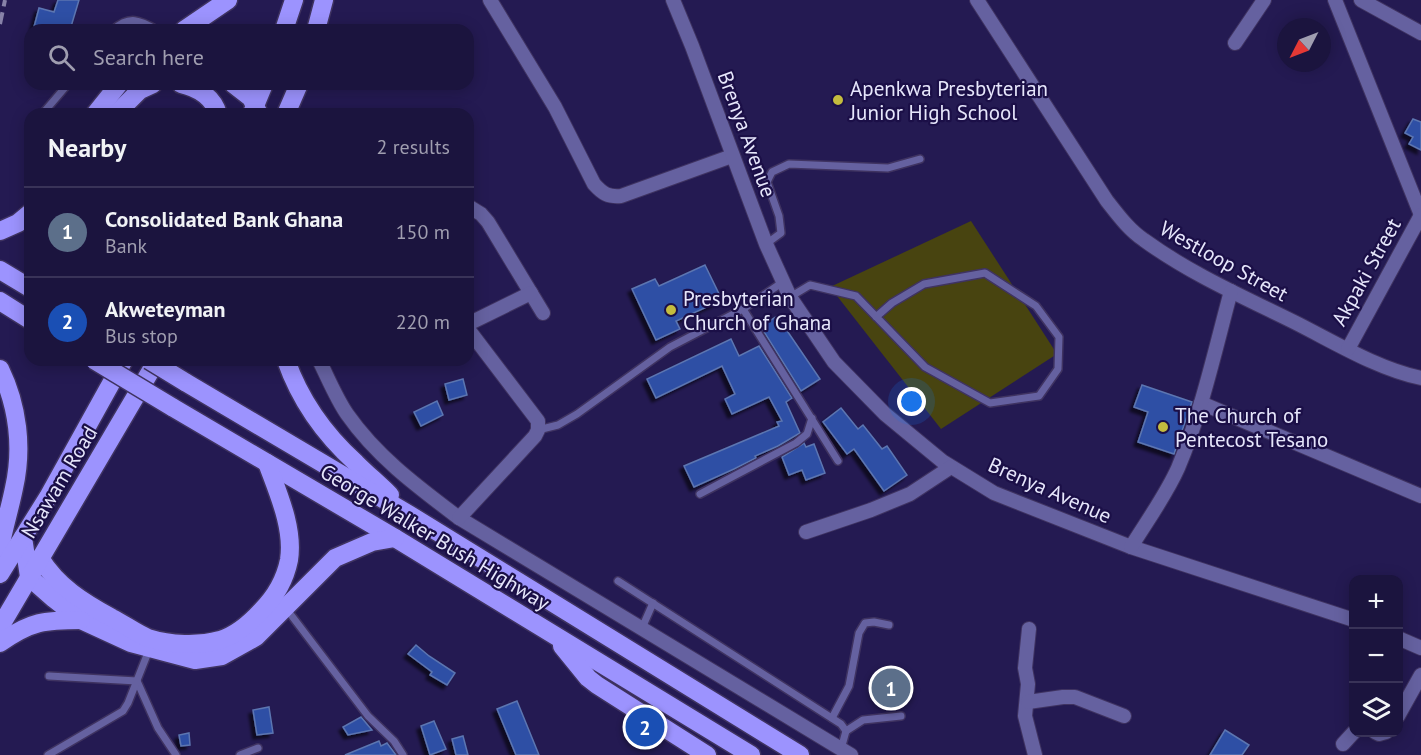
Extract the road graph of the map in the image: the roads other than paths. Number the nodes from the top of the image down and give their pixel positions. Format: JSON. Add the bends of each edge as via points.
{"nodes":[{"id":1,"x":228,"y":0,"type":"edge"},
{"id":2,"x":294,"y":0,"type":"edge"},
{"id":3,"x":324,"y":0,"type":"edge"},
{"id":4,"x":490,"y":0,"type":"edge"},
{"id":5,"x":673,"y":0,"type":"edge"},
{"id":6,"x":977,"y":0,"type":"edge"},
{"id":7,"x":1264,"y":0,"type":"edge"},
{"id":8,"x":1335,"y":0,"type":"edge"},
{"id":9,"x":1361,"y":0,"type":"edge"},
{"id":10,"x":119,"y":24,"type":"edge"},
{"id":11,"x":146,"y":24,"type":"edge"},
{"id":12,"x":193,"y":24,"type":"edge"},
{"id":13,"x":286,"y":24,"type":"edge"},
{"id":14,"x":318,"y":24,"type":"edge"},
{"id":15,"x":1421,"y":33,"type":"edge"},
{"id":16,"x":1235,"y":43,"type":"dead end"},
{"id":17,"x":63,"y":90,"type":"edge"},
{"id":18,"x":114,"y":90,"type":"edge"},
{"id":19,"x":140,"y":90,"type":"edge"},
{"id":20,"x":198,"y":90,"type":"edge"},
{"id":21,"x":241,"y":90,"type":"edge"},
{"id":22,"x":262,"y":90,"type":"edge"},
{"id":23,"x":48,"y":108,"type":"edge"},
{"id":24,"x":100,"y":108,"type":"edge"},
{"id":25,"x":122,"y":108,"type":"edge"},
{"id":26,"x":215,"y":108,"type":"edge"},
{"id":27,"x":255,"y":108,"type":"edge"},
{"id":28,"x":257,"y":108,"type":"edge"},
{"id":29,"x":732,"y":156,"type":"junction"},
{"id":30,"x":920,"y":159,"type":"dead end"},
{"id":31,"x":474,"y":213,"type":"edge"},
{"id":32,"x":1421,"y":215,"type":"edge"},
{"id":33,"x":24,"y":218,"type":"edge"},
{"id":34,"x":0,"y":231,"type":"edge"},
{"id":35,"x":766,"y":244,"type":"junction"},
{"id":36,"x":0,"y":270,"type":"edge"},
{"id":37,"x":783,"y":282,"type":"junction"},
{"id":38,"x":24,"y":284,"type":"edge"},
{"id":39,"x":1231,"y":291,"type":"junction"},
{"id":40,"x":531,"y":293,"type":"junction"},
{"id":41,"x":790,"y":297,"type":"junction"},
{"id":42,"x":0,"y":301,"type":"edge"},
{"id":43,"x":743,"y":309,"type":"junction"},
{"id":44,"x":543,"y":313,"type":"dead end"},
{"id":45,"x":24,"y":316,"type":"edge"},
{"id":46,"x":876,"y":317,"type":"junction"},
{"id":47,"x":474,"y":321,"type":"edge"},
{"id":48,"x":474,"y":337,"type":"edge"},
{"id":49,"x":1348,"y":349,"type":"junction"},
{"id":50,"x":104,"y":366,"type":"edge"},
{"id":51,"x":121,"y":366,"type":"edge"},
{"id":52,"x":153,"y":366,"type":"edge"},
{"id":53,"x":159,"y":366,"type":"edge"},
{"id":54,"x":288,"y":366,"type":"edge"},
{"id":55,"x":322,"y":366,"type":"edge"},
{"id":56,"x":0,"y":369,"type":"edge"},
{"id":57,"x":1421,"y":378,"type":"edge"},
{"id":58,"x":1201,"y":403,"type":"junction"},
{"id":59,"x":812,"y":418,"type":"junction"},
{"id":60,"x":538,"y":430,"type":"junction"},
{"id":61,"x":838,"y":461,"type":"dead end"},
{"id":62,"x":267,"y":463,"type":"junction"},
{"id":63,"x":951,"y":468,"type":"junction"},
{"id":64,"x":700,"y":494,"type":"dead end"},
{"id":65,"x":1421,"y":496,"type":"edge"},
{"id":66,"x":410,"y":515,"type":"junction"},
{"id":67,"x":459,"y":518,"type":"junction"},
{"id":68,"x":806,"y":532,"type":"dead end"},
{"id":69,"x":23,"y":537,"type":"junction"},
{"id":70,"x":395,"y":538,"type":"junction"},
{"id":71,"x":1131,"y":547,"type":"junction"},
{"id":72,"x":0,"y":548,"type":"edge"},
{"id":73,"x":40,"y":558,"type":"junction"},
{"id":74,"x":0,"y":574,"type":"edge"},
{"id":75,"x":29,"y":577,"type":"junction"},
{"id":76,"x":618,"y":581,"type":"dead end"},
{"id":77,"x":654,"y":603,"type":"junction"},
{"id":78,"x":285,"y":606,"type":"junction"},
{"id":79,"x":81,"y":620,"type":"junction"},
{"id":80,"x":1349,"y":620,"type":"edge"},
{"id":81,"x":889,"y":625,"type":"dead end"},
{"id":82,"x":0,"y":627,"type":"edge"},
{"id":83,"x":642,"y":628,"type":"junction"},
{"id":84,"x":1029,"y":629,"type":"dead end"},
{"id":85,"x":553,"y":635,"type":"junction"},
{"id":86,"x":1403,"y":640,"type":"edge"},
{"id":87,"x":0,"y":643,"type":"edge"},
{"id":88,"x":1421,"y":648,"type":"edge"},
{"id":89,"x":149,"y":649,"type":"junction"},
{"id":90,"x":1421,"y":675,"type":"edge"},
{"id":91,"x":49,"y":676,"type":"dead end"},
{"id":92,"x":137,"y":681,"type":"junction"},
{"id":93,"x":1028,"y":702,"type":"junction"},
{"id":94,"x":1403,"y":707,"type":"edge"},
{"id":95,"x":902,"y":716,"type":"dead end"},
{"id":96,"x":1124,"y":716,"type":"dead end"},
{"id":97,"x":832,"y":718,"type":"junction"},
{"id":98,"x":846,"y":731,"type":"junction"},
{"id":99,"x":1349,"y":737,"type":"edge"},
{"id":100,"x":1343,"y":744,"type":"dead end"},
{"id":101,"x":258,"y":748,"type":"dead end"},
{"id":102,"x":846,"y":752,"type":"edge"},
{"id":103,"x":705,"y":754,"type":"edge"},
{"id":104,"x":48,"y":755,"type":"edge"},
{"id":105,"x":176,"y":755,"type":"edge"},
{"id":106,"x":240,"y":755,"type":"edge"},
{"id":107,"x":403,"y":755,"type":"edge"},
{"id":108,"x":751,"y":755,"type":"edge"},
{"id":109,"x":800,"y":755,"type":"edge"},
{"id":110,"x":1035,"y":755,"type":"edge"}],
"edges":[{"from":1,"to":12,"type":"highway"},
{"from":2,"to":13,"type":"highway"},
{"from":3,"to":14,"type":"highway"},
{"from":4,"to":29,"type":"street","via":[[602,192],[610,197],[621,196]]},
{"from":5,"to":29,"type":"street","name":"Brenya Avenue"},
{"from":6,"to":39,"type":"street","name":"Westloop Street","via":[[1124,223],[1169,257]]},
{"from":7,"to":16,"type":"street"},
{"from":8,"to":32,"type":"street"},
{"from":9,"to":15,"type":"street"},
{"from":10,"to":11,"type":"lane","via":[[132,20]]},
{"from":17,"to":23,"type":"lane"},
{"from":18,"to":24,"type":"highway"},
{"from":19,"to":25,"type":"highway"},
{"from":20,"to":26,"type":"highway","via":[[211,99]]},
{"from":21,"to":27,"type":"highway"},
{"from":22,"to":28,"type":"highway"},
{"from":29,"to":35,"type":"street","name":"Brenya Avenue"},
{"from":30,"to":35,"type":"lane","via":[[888,168],[789,164],[772,172],[767,182],[781,233]]},
{"from":31,"to":40,"type":"street","via":[[488,222]]},
{"from":32,"to":49,"type":"street","name":"Akpaki Street"},
{"from":33,"to":34,"type":"highway"},
{"from":35,"to":37,"type":"street","name":"Brenya Avenue"},
{"from":36,"to":38,"type":"highway"},
{"from":37,"to":41,"type":"street","name":"Brenya Avenue"},
{"from":37,"to":43,"type":"lane"},
{"from":39,"to":49,"type":"street","name":"Westloop Street"},
{"from":39,"to":58,"type":"street"},
{"from":40,"to":44,"type":"street"},
{"from":40,"to":47,"type":"street"},
{"from":41,"to":46,"type":"lane","via":[[810,285],[856,296]]},
{"from":41,"to":63,"type":"street","name":"Brenya Avenue","via":[[834,362],[855,385],[914,440]]},
{"from":42,"to":45,"type":"highway"},
{"from":43,"to":59,"type":"lane"},
{"from":43,"to":60,"type":"lane","via":[[670,347],[577,414]]},
{"from":46,"to":46,"type":"lane","via":[[925,368],[990,403],[1040,396],[1058,369],[1059,337],[1036,306],[985,273],[924,284]]},
{"from":48,"to":60,"type":"street","via":[[538,421]]},
{"from":49,"to":57,"type":"street","name":"Westloop Street"},
{"from":50,"to":62,"type":"highway","name":"George Walker Bush Highway","bridge":true},
{"from":51,"to":69,"type":"highway","name":"Nsawam Road"},
{"from":52,"to":73,"type":"highway","name":"Nsawam Road"},
{"from":53,"to":66,"type":"highway","name":"George Walker Bush Highway","bridge":true},
{"from":54,"to":66,"type":"highway","via":[[309,410],[326,432]]},
{"from":55,"to":67,"type":"street","via":[[346,413],[377,452]]},
{"from":56,"to":72,"type":"highway","via":[[17,422],[19,451]]},
{"from":58,"to":65,"type":"street"},
{"from":58,"to":71,"type":"street","via":[[1171,483]]},
{"from":59,"to":61,"type":"lane"},
{"from":59,"to":64,"type":"lane","via":[[807,434],[796,443]]},
{"from":60,"to":67,"type":"street"},
{"from":62,"to":70,"type":"highway","name":"George Walker Bush Highway"},
{"from":62,"to":73,"type":"highway","via":[[284,511],[289,560],[275,597],[251,622],[220,640],[183,644],[148,638],[81,602],[49,573]]},
{"from":63,"to":68,"type":"street","via":[[910,494]]},
{"from":63,"to":71,"type":"street","name":"Brenya Avenue","via":[[994,492]]},
{"from":66,"to":109,"type":"highway","name":"George Walker Bush Highway"},
{"from":67,"to":83,"type":"street"},
{"from":69,"to":74,"type":"highway","name":"Nsawam Road"},
{"from":69,"to":75,"type":"highway"},
{"from":70,"to":78,"type":"highway","via":[[372,542],[335,558]]},
{"from":70,"to":85,"type":"highway","name":"George Walker Bush Highway"},
{"from":71,"to":80,"type":"street","name":"Brenya Avenue"},
{"from":73,"to":75,"type":"highway","name":"Nsawam Road"},
{"from":75,"to":79,"type":"highway"},
{"from":75,"to":82,"type":"highway","name":"Nsawam Road"},
{"from":76,"to":77,"type":"lane"},
{"from":77,"to":83,"type":"lane"},
{"from":77,"to":97,"type":"lane"},
{"from":78,"to":89,"type":"highway","via":[[256,637],[222,656],[195,660]]},
{"from":78,"to":107,"type":"lane","via":[[368,716]]},
{"from":79,"to":87,"type":"highway","via":[[46,620]]},
{"from":79,"to":89,"type":"highway"},
{"from":81,"to":97,"type":"lane","via":[[865,623],[859,633],[849,686]]},
{"from":83,"to":102,"type":"street"},
{"from":84,"to":93,"type":"street","via":[[1025,668]]},
{"from":85,"to":103,"type":"highway","via":[[597,686]]},
{"from":85,"to":108,"type":"highway","name":"George Walker Bush Highway"},
{"from":86,"to":88,"type":"street"},
{"from":89,"to":92,"type":"lane"},
{"from":90,"to":94,"type":"street"},
{"from":91,"to":92,"type":"lane"},
{"from":92,"to":104,"type":"lane","via":[[123,711]]},
{"from":92,"to":105,"type":"lane","via":[[158,729]]},
{"from":93,"to":96,"type":"street","via":[[1075,697]]},
{"from":93,"to":110,"type":"street","via":[[1025,716]]},
{"from":95,"to":98,"type":"lane","via":[[863,720]]},
{"from":97,"to":98,"type":"lane"},
{"from":98,"to":102,"type":"lane"},
{"from":99,"to":100,"type":"street"},
{"from":101,"to":106,"type":"lane"}]}
